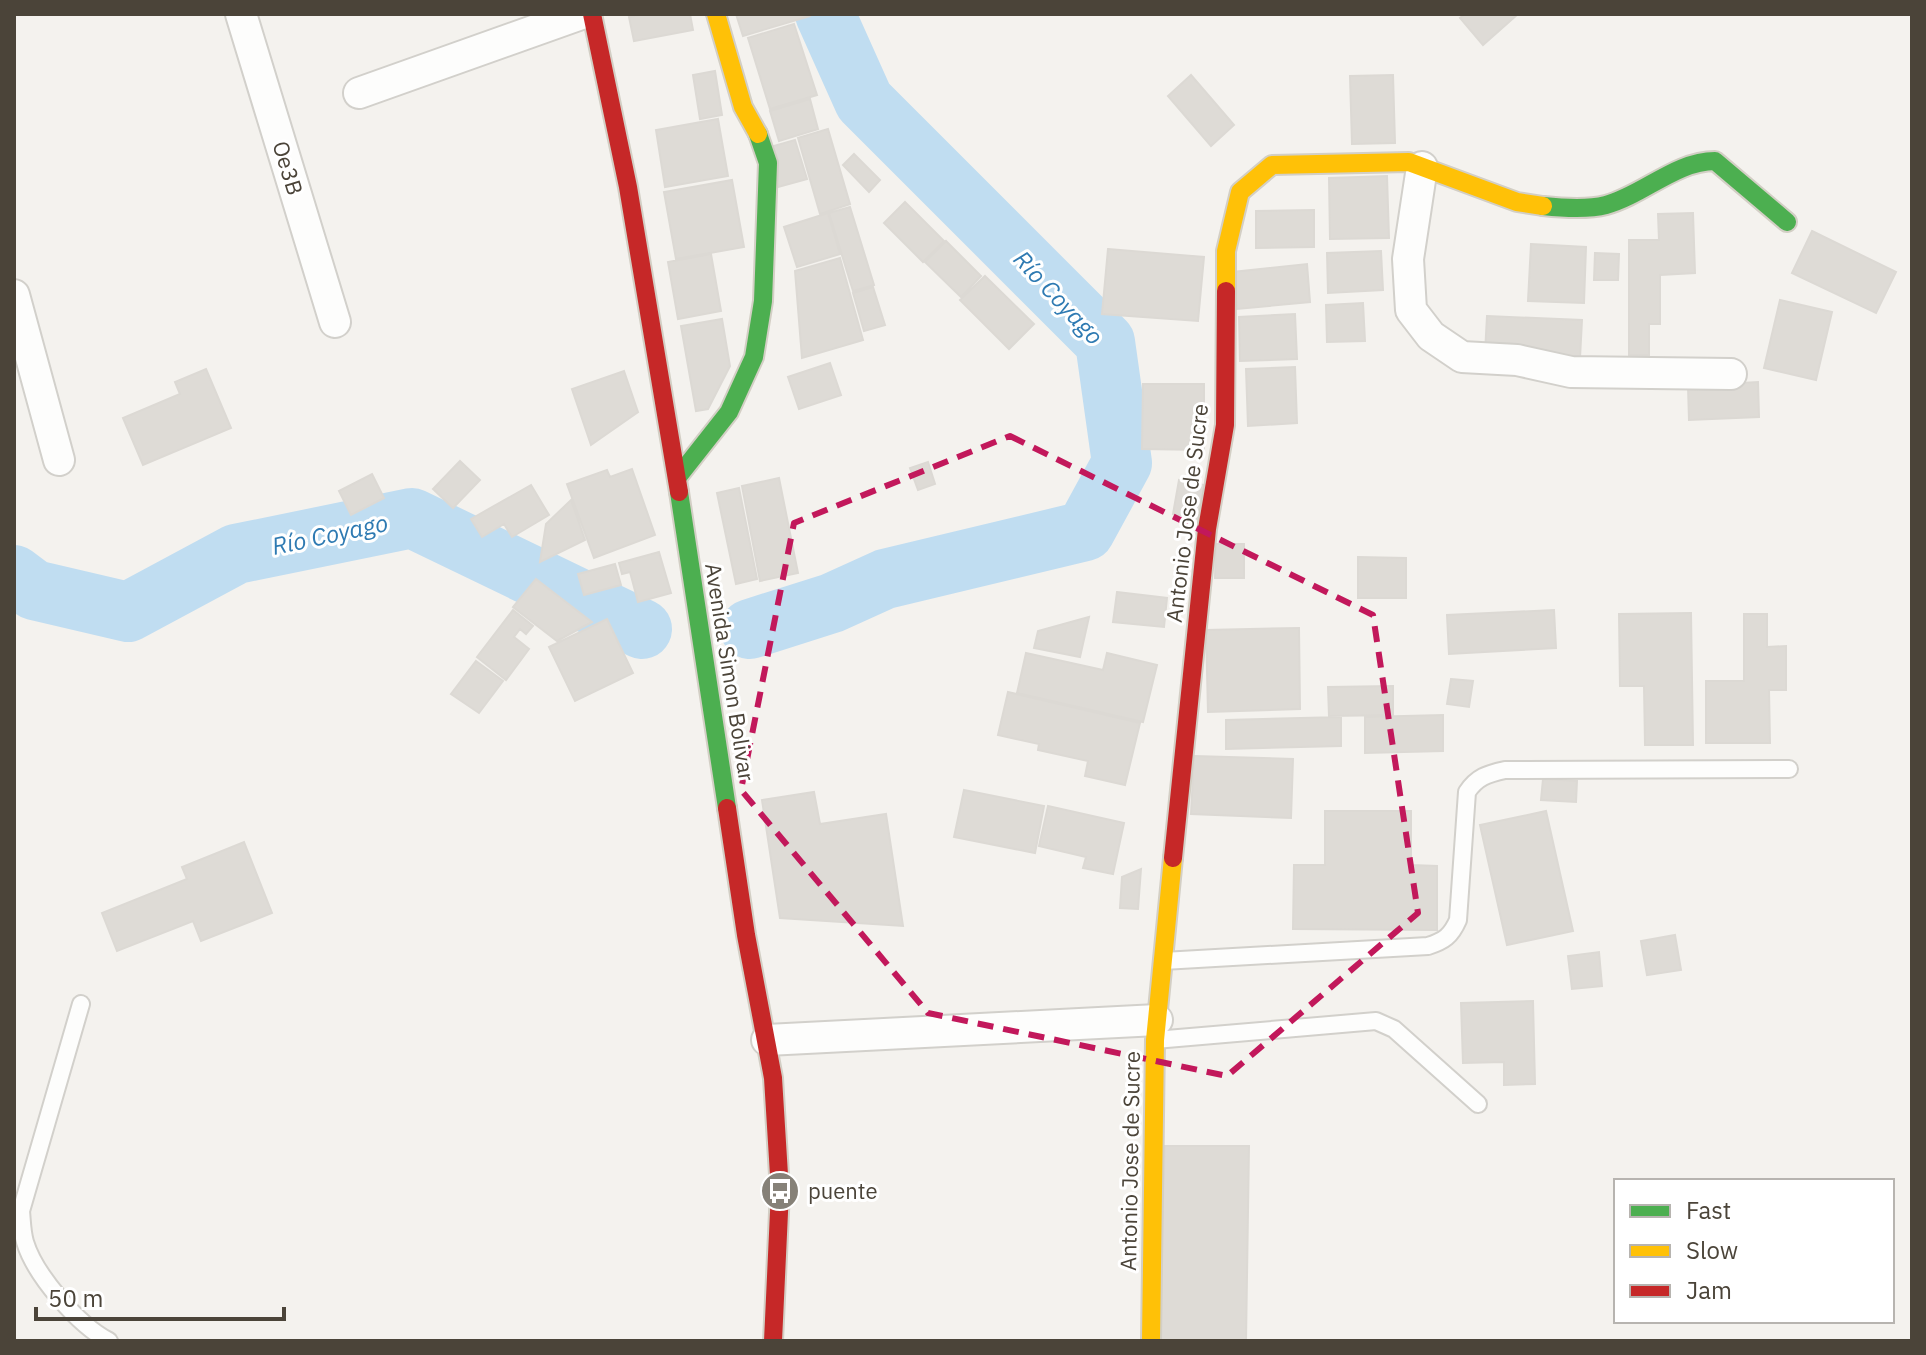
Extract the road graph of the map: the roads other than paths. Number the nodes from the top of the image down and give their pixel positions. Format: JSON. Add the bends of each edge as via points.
{"nodes":[{"id":1,"x":241,"y":14,"type":"edge"},
{"id":2,"x":581,"y":14,"type":"edge"},
{"id":3,"x":592,"y":14,"type":"edge"},
{"id":4,"x":716,"y":14,"type":"edge"},
{"id":5,"x":359,"y":93,"type":"dead end"},
{"id":6,"x":1422,"y":167,"type":"junction"},
{"id":7,"x":1787,"y":222,"type":"dead end"},
{"id":8,"x":14,"y":295,"type":"edge"},
{"id":9,"x":335,"y":322,"type":"dead end"},
{"id":10,"x":1731,"y":374,"type":"dead end"},
{"id":11,"x":59,"y":460,"type":"dead end"},
{"id":12,"x":677,"y":478,"type":"junction"},
{"id":13,"x":1789,"y":769,"type":"dead end"},
{"id":14,"x":1161,"y":961,"type":"junction"},
{"id":15,"x":81,"y":1004,"type":"dead end"},
{"id":16,"x":1156,"y":1030,"type":"junction"},
{"id":17,"x":767,"y":1040,"type":"junction"},
{"id":18,"x":1478,"y":1104,"type":"dead end"},
{"id":19,"x":109,"y":1341,"type":"edge"},
{"id":20,"x":773,"y":1341,"type":"edge"},
{"id":21,"x":1151,"y":1341,"type":"edge"}],
"edges":[{"from":1,"to":9,"type":"street","name":"Oe3B"},
{"from":2,"to":5,"type":"street"},
{"from":3,"to":12,"type":"street","name":"Avenida Simon Bolivar","via":[[628,187]]},
{"from":4,"to":12,"type":"street","via":[[743,107],[768,163],[763,301],[754,357],[729,412]]},
{"from":6,"to":7,"type":"street","name":"Antonio Jose de Sucre","via":[[1517,202],[1560,208],[1605,205],[1697,161],[1715,161]]},
{"from":6,"to":10,"type":"street","via":[[1408,259],[1411,310],[1431,336],[1462,357],[1517,360],[1571,372]]},
{"from":6,"to":14,"type":"street","name":"Antonio Jose de Sucre","via":[[1409,162],[1272,165],[1240,192],[1226,251],[1225,425],[1207,529]]},
{"from":8,"to":11,"type":"street"},
{"from":12,"to":17,"type":"street","name":"Avenida Simon Bolivar","via":[[746,935]]},
{"from":13,"to":14,"type":"lane","via":[[1487,774],[1467,792],[1458,920],[1441,942]]},
{"from":14,"to":16,"type":"street","name":"Antonio Jose de Sucre"},
{"from":15,"to":19,"type":"lane","via":[[21,1211],[25,1241],[43,1280],[96,1335]]},
{"from":16,"to":17,"type":"street"},
{"from":16,"to":18,"type":"lane","via":[[1376,1021],[1394,1029]]},
{"from":16,"to":21,"type":"street","name":"Antonio Jose de Sucre"},
{"from":17,"to":20,"type":"street","name":"Avenida Simon Bolivar","via":[[780,1191]]}]}
